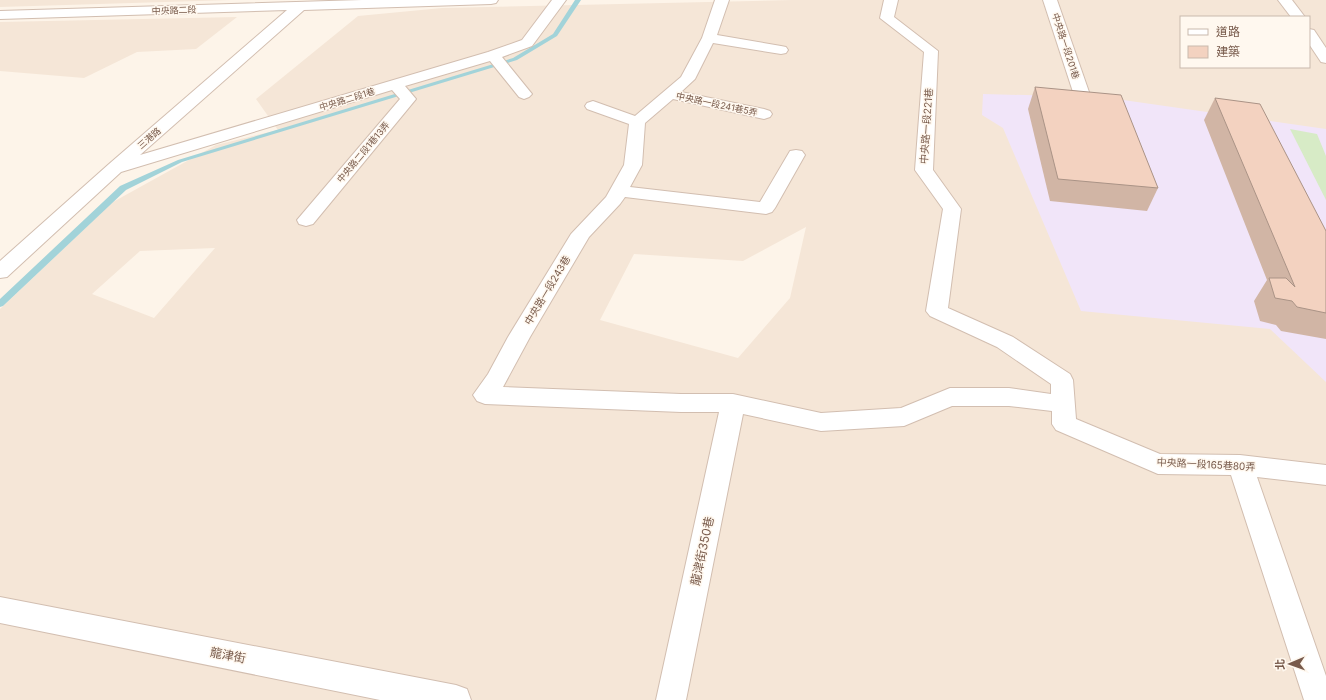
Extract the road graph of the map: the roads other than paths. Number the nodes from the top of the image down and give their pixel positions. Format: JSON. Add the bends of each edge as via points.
{"nodes":[{"id":1,"x":150,"y":0,"type":"edge"},
{"id":2,"x":491,"y":0,"type":"edge"},
{"id":3,"x":559,"y":0,"type":"edge"},
{"id":4,"x":722,"y":0,"type":"edge"},
{"id":5,"x":891,"y":0,"type":"edge"},
{"id":6,"x":1050,"y":0,"type":"edge"},
{"id":7,"x":1285,"y":0,"type":"edge"},
{"id":8,"x":300,"y":6,"type":"junction"},
{"id":9,"x":135,"y":11,"type":"junction"},
{"id":10,"x":0,"y":15,"type":"edge"},
{"id":11,"x":1297,"y":16,"type":"edge"},
{"id":12,"x":1313,"y":30,"type":"edge"},
{"id":13,"x":709,"y":38,"type":"junction"},
{"id":14,"x":780,"y":50,"type":"dead end"},
{"id":15,"x":493,"y":55,"type":"junction"},
{"id":16,"x":1326,"y":59,"type":"edge"},
{"id":17,"x":395,"y":84,"type":"junction"},
{"id":18,"x":1081,"y":92,"type":"edge"},
{"id":19,"x":524,"y":94,"type":"dead end"},
{"id":20,"x":669,"y":94,"type":"junction"},
{"id":21,"x":594,"y":106,"type":"dead end"},
{"id":22,"x":764,"y":114,"type":"dead end"},
{"id":23,"x":637,"y":122,"type":"junction"},
{"id":24,"x":796,"y":155,"type":"dead end"},
{"id":25,"x":115,"y":168,"type":"junction"},
{"id":26,"x":618,"y":191,"type":"junction"},
{"id":27,"x":306,"y":220,"type":"dead end"},
{"id":28,"x":0,"y":272,"type":"edge"},
{"id":29,"x":1005,"y":342,"type":"joint"},
{"id":30,"x":733,"y":402,"type":"junction"},
{"id":31,"x":1063,"y":404,"type":"junction"},
{"id":32,"x":1240,"y":465,"type":"junction"},
{"id":33,"x":1326,"y":474,"type":"edge"},
{"id":34,"x":0,"y":610,"type":"edge"},
{"id":35,"x":456,"y":700,"type":"edge"},
{"id":36,"x":671,"y":700,"type":"edge"},
{"id":37,"x":1319,"y":700,"type":"edge"}],
"edges":[{"from":1,"to":9,"type":"street"},
{"from":2,"to":8,"type":"street","name":"中央路二段"},
{"from":3,"to":15,"type":"street","name":"中央路二段1巷","via":[[527,44]]},
{"from":4,"to":13,"type":"street"},
{"from":5,"to":29,"type":"street","name":"中央路一段221巷","via":[[887,18],[931,51],[924,170],[952,209],[937,311]]},
{"from":6,"to":18,"type":"street","name":"中央路一段201巷"},
{"from":7,"to":11,"type":"street"},
{"from":8,"to":9,"type":"street","name":"中央路二段"},
{"from":8,"to":25,"type":"street","name":"三港路"},
{"from":9,"to":10,"type":"street","name":"中央路二段"},
{"from":12,"to":16,"type":"street"},
{"from":13,"to":14,"type":"street"},
{"from":13,"to":20,"type":"street","via":[[687,79]]},
{"from":15,"to":17,"type":"street","name":"中央路二段1巷"},
{"from":15,"to":19,"type":"street"},
{"from":17,"to":25,"type":"street","name":"中央路二段1巷"},
{"from":17,"to":27,"type":"street","name":"中央路二段1巷13弄","via":[[408,99]]},
{"from":20,"to":22,"type":"street","name":"中央路一段241巷5弄"},
{"from":20,"to":23,"type":"street"},
{"from":21,"to":23,"type":"street"},
{"from":23,"to":26,"type":"street","name":"中央路一段243巷","via":[[633,165]]},
{"from":24,"to":26,"type":"street","via":[[766,208]]},
{"from":25,"to":28,"type":"street","name":"三港路"},
{"from":26,"to":30,"type":"street","name":"中央路一段243巷","via":[[614,200],[581,234],[519,337],[497,379],[485,395],[681,403]]},
{"from":29,"to":31,"type":"street","name":"中央路一段165巷80弄","via":[[1062,380]]},
{"from":30,"to":31,"type":"street","via":[[821,422],[904,417],[950,397],[1010,397]]},
{"from":30,"to":36,"type":"street","name":"龍津街350巷"},
{"from":31,"to":32,"type":"street","name":"中央路一段165巷80弄","via":[[1064,424],[1158,464]]},
{"from":32,"to":33,"type":"street","name":"中央路一段165巷80弄"},
{"from":32,"to":37,"type":"street"},
{"from":34,"to":35,"type":"street","name":"龍津街"}]}
